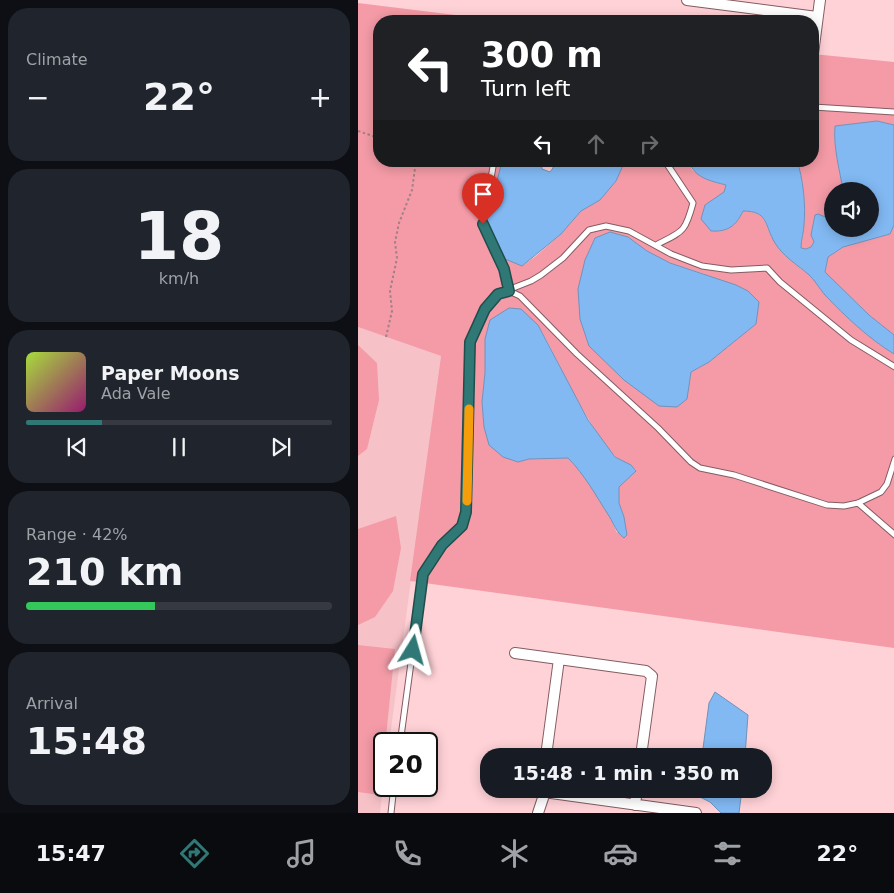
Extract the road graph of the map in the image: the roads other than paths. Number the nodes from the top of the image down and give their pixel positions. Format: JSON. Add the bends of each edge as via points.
{"nodes":[{"id":1,"x":692,"y":0,"type":"edge"},
{"id":2,"x":820,"y":0,"type":"edge"},
{"id":3,"x":803,"y":15,"type":"edge"},
{"id":4,"x":818,"y":15,"type":"edge"},
{"id":5,"x":819,"y":107,"type":"edge"},
{"id":6,"x":894,"y":112,"type":"edge"},
{"id":7,"x":493,"y":167,"type":"edge"},
{"id":8,"x":669,"y":167,"type":"edge"},
{"id":9,"x":656,"y":245,"type":"junction"},
{"id":10,"x":509,"y":291,"type":"junction"},
{"id":11,"x":894,"y":367,"type":"edge"},
{"id":12,"x":894,"y":458,"type":"edge"},
{"id":13,"x":858,"y":503,"type":"junction"},
{"id":14,"x":894,"y":535,"type":"edge"},
{"id":15,"x":515,"y":653,"type":"dead end"},
{"id":16,"x":559,"y":659,"type":"junction"},
{"id":17,"x":402,"y":732,"type":"edge"},
{"id":18,"x":547,"y":748,"type":"edge"},
{"id":19,"x":643,"y":748,"type":"edge"},
{"id":20,"x":393,"y":797,"type":"edge"},
{"id":21,"x":541,"y":798,"type":"edge"},
{"id":22,"x":592,"y":798,"type":"edge"},
{"id":23,"x":636,"y":798,"type":"edge"},
{"id":24,"x":635,"y":805,"type":"junction"},
{"id":25,"x":391,"y":813,"type":"edge"},
{"id":26,"x":538,"y":813,"type":"edge"},
{"id":27,"x":696,"y":813,"type":"edge"}],
"edges":[{"from":1,"to":3,"type":"street"},
{"from":2,"to":4,"type":"street"},
{"from":5,"to":6,"type":"lane"},
{"from":7,"to":10,"type":"lane","via":[[483,224],[504,269]]},
{"from":8,"to":9,"type":"lane","via":[[693,203],[681,232]]},
{"from":9,"to":10,"type":"lane","via":[[629,230],[614,226],[597,227],[549,269]]},
{"from":9,"to":11,"type":"lane","via":[[714,269],[767,268],[851,340]]},
{"from":10,"to":13,"type":"lane","via":[[520,296],[577,354],[700,468],[734,475],[827,505]]},
{"from":10,"to":17,"type":"lane","via":[[498,294],[485,309],[470,342],[466,512],[462,526],[442,545],[423,574]]},
{"from":12,"to":13,"type":"lane","via":[[887,484],[881,492]]},
{"from":13,"to":14,"type":"lane"},
{"from":15,"to":16,"type":"street"},
{"from":16,"to":18,"type":"street"},
{"from":16,"to":19,"type":"street","via":[[646,671],[652,676]]},
{"from":20,"to":25,"type":"lane"},
{"from":21,"to":26,"type":"street"},
{"from":22,"to":24,"type":"street"},
{"from":23,"to":24,"type":"street"},
{"from":24,"to":27,"type":"street"}]}
